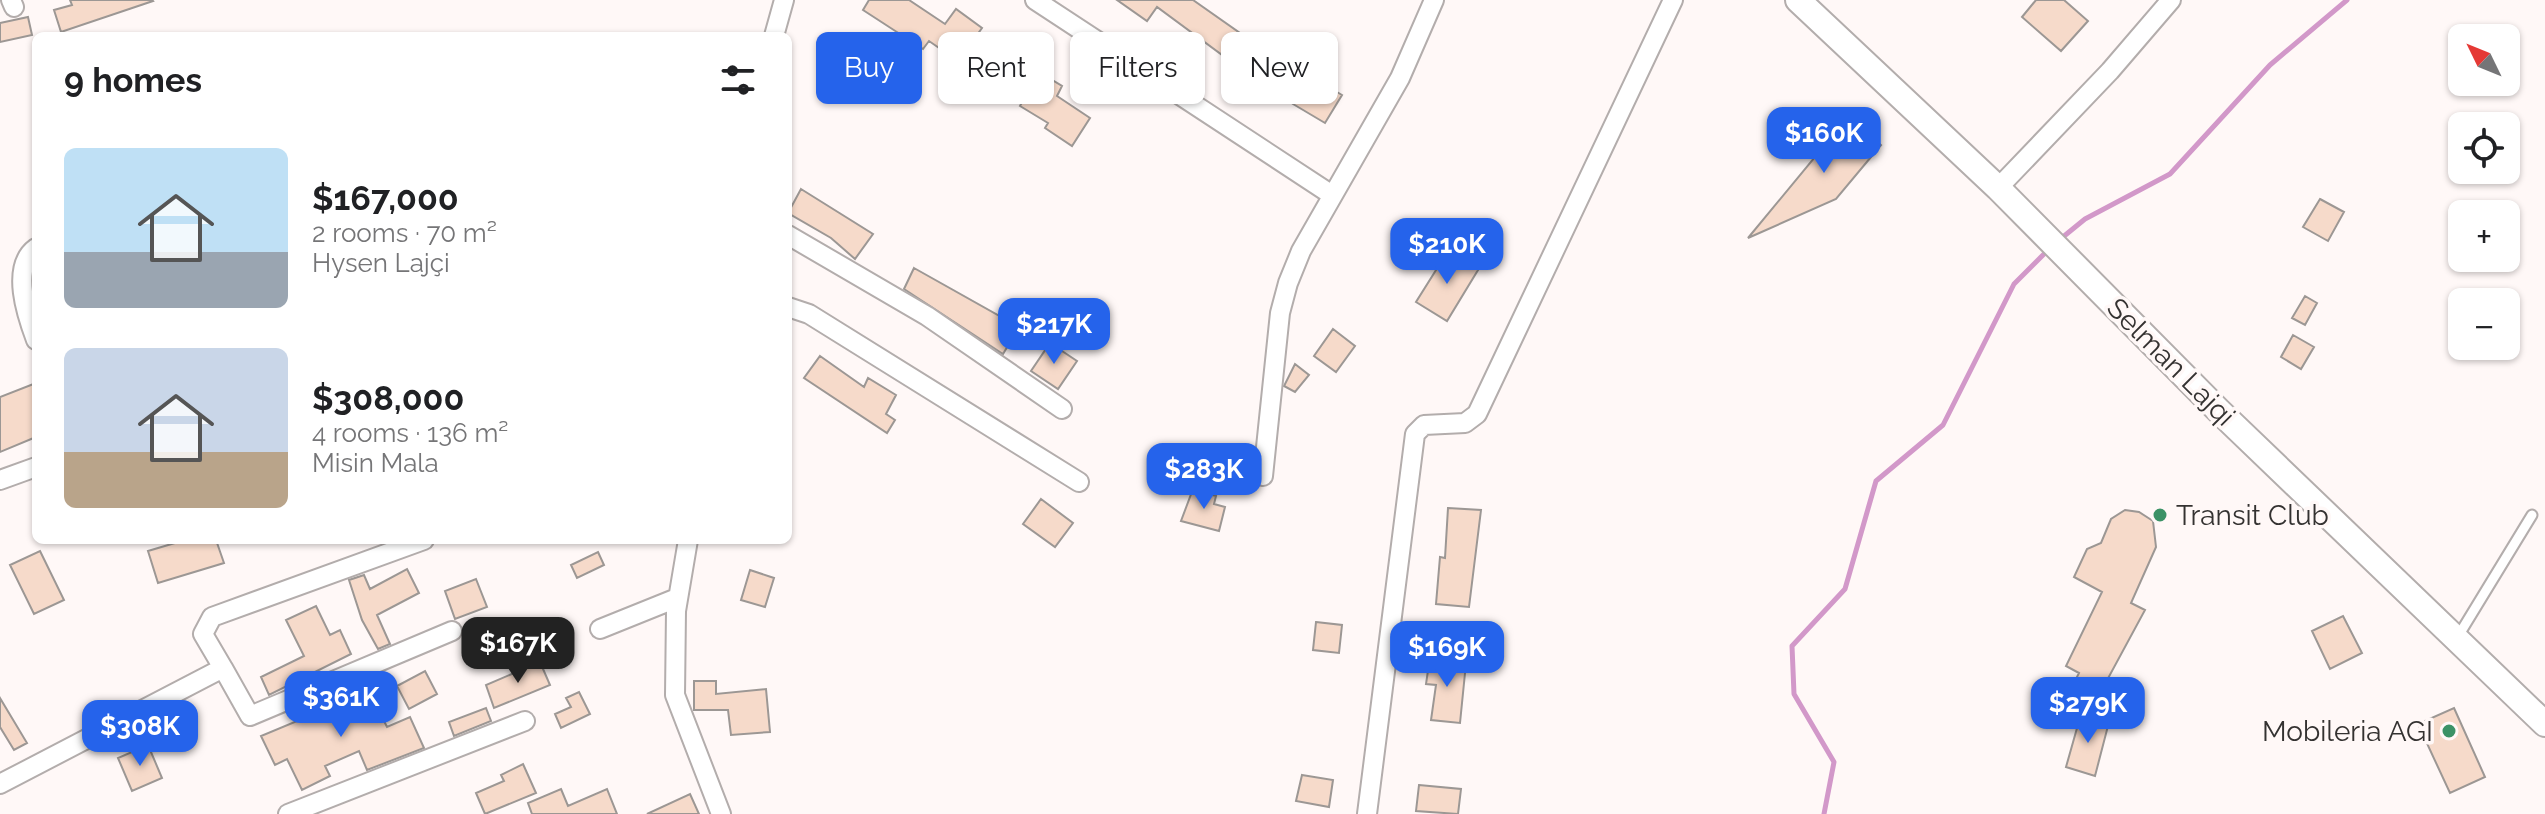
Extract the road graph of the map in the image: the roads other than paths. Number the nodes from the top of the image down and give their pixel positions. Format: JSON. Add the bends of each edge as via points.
{"nodes":[{"id":1,"x":784,"y":0,"type":"edge"},
{"id":2,"x":1035,"y":0,"type":"edge"},
{"id":3,"x":1434,"y":0,"type":"edge"},
{"id":4,"x":1673,"y":0,"type":"edge"},
{"id":5,"x":1798,"y":0,"type":"edge"},
{"id":6,"x":2171,"y":0,"type":"edge"},
{"id":7,"x":775,"y":32,"type":"edge"},
{"id":8,"x":1998,"y":188,"type":"junction"},
{"id":9,"x":1332,"y":195,"type":"junction"},
{"id":10,"x":792,"y":237,"type":"edge"},
{"id":11,"x":32,"y":251,"type":"edge"},
{"id":12,"x":792,"y":308,"type":"edge"},
{"id":13,"x":32,"y":321,"type":"edge"},
{"id":14,"x":1062,"y":409,"type":"dead end"},
{"id":15,"x":32,"y":468,"type":"edge"},
{"id":16,"x":1263,"y":476,"type":"dead end"},
{"id":17,"x":0,"y":480,"type":"edge"},
{"id":18,"x":1079,"y":482,"type":"dead end"},
{"id":19,"x":2532,"y":515,"type":"dead end"},
{"id":20,"x":413,"y":544,"type":"edge"},
{"id":21,"x":687,"y":544,"type":"edge"},
{"id":22,"x":677,"y":598,"type":"junction"},
{"id":23,"x":600,"y":629,"type":"dead end"},
{"id":24,"x":452,"y":631,"type":"dead end"},
{"id":25,"x":2457,"y":638,"type":"junction"},
{"id":26,"x":223,"y":668,"type":"junction"},
{"id":27,"x":525,"y":721,"type":"dead end"},
{"id":28,"x":2545,"y":724,"type":"edge"},
{"id":29,"x":0,"y":784,"type":"edge"},
{"id":30,"x":288,"y":814,"type":"edge"},
{"id":31,"x":721,"y":814,"type":"edge"},
{"id":32,"x":1367,"y":814,"type":"edge"}],
"edges":[{"from":1,"to":7,"type":"street"},
{"from":2,"to":9,"type":"street"},
{"from":3,"to":9,"type":"street","via":[[1400,78]]},
{"from":4,"to":32,"type":"street","via":[[1477,414],[1465,423],[1424,425],[1415,434]]},
{"from":5,"to":8,"type":"street","name":"Selman Lajqi"},
{"from":6,"to":8,"type":"street"},
{"from":8,"to":25,"type":"street","name":"Selman Lajqi","via":[[2219,411]]},
{"from":9,"to":16,"type":"street","via":[[1301,251],[1280,313]]},
{"from":10,"to":14,"type":"street","via":[[927,316]]},
{"from":11,"to":13,"type":"street","via":[[23,277]]},
{"from":12,"to":18,"type":"street"},
{"from":15,"to":17,"type":"street"},
{"from":19,"to":25,"type":"lane"},
{"from":20,"to":26,"type":"street","via":[[212,617],[203,634]]},
{"from":21,"to":22,"type":"street"},
{"from":22,"to":23,"type":"street"},
{"from":22,"to":31,"type":"street","via":[[675,695]]},
{"from":24,"to":26,"type":"street","via":[[250,716]]},
{"from":25,"to":28,"type":"street","name":"Selman Lajqi"},
{"from":26,"to":29,"type":"street"},
{"from":27,"to":30,"type":"street"}]}
